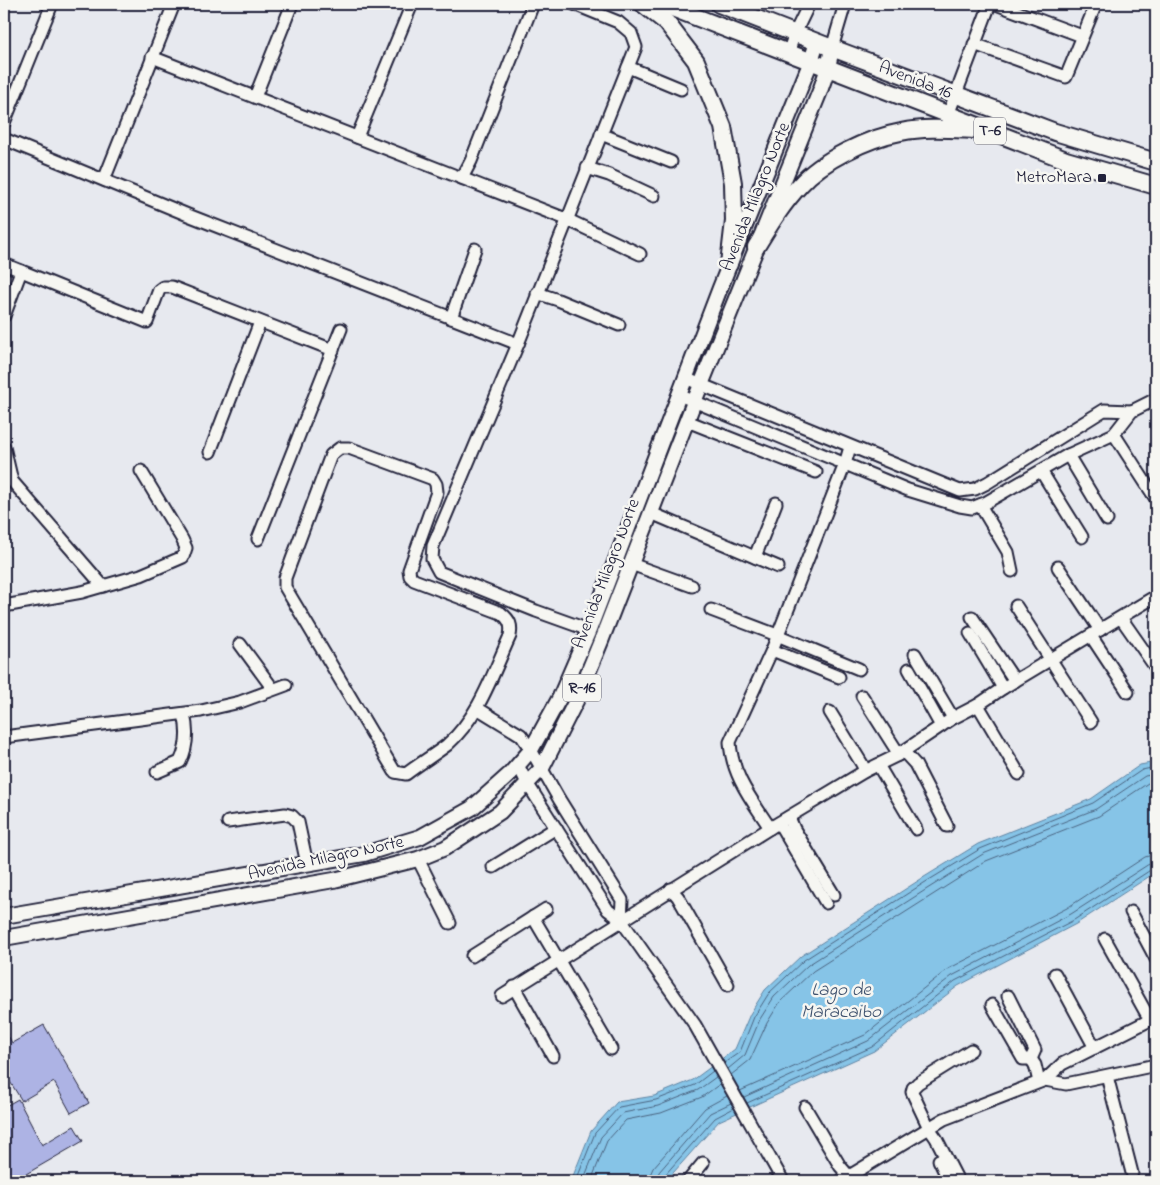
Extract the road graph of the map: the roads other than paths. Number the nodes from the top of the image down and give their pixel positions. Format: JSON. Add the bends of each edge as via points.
{"nodes":[{"id":1,"x":52,"y":4,"type":"edge"},
{"id":2,"x":174,"y":4,"type":"edge"},
{"id":3,"x":292,"y":4,"type":"edge"},
{"id":4,"x":412,"y":4,"type":"edge"},
{"id":5,"x":533,"y":4,"type":"edge"},
{"id":6,"x":574,"y":4,"type":"edge"},
{"id":7,"x":643,"y":4,"type":"edge"},
{"id":8,"x":662,"y":4,"type":"edge"},
{"id":9,"x":720,"y":4,"type":"edge"},
{"id":10,"x":809,"y":4,"type":"edge"},
{"id":11,"x":845,"y":4,"type":"edge"},
{"id":12,"x":990,"y":4,"type":"edge"},
{"id":13,"x":996,"y":4,"type":"edge"},
{"id":14,"x":1096,"y":4,"type":"edge"},
{"id":15,"x":795,"y":33,"type":"junction"},
{"id":16,"x":1082,"y":36,"type":"junction"},
{"id":17,"x":974,"y":44,"type":"junction"},
{"id":18,"x":824,"y":45,"type":"junction"},
{"id":19,"x":788,"y":53,"type":"junction"},
{"id":20,"x":152,"y":57,"type":"junction"},
{"id":21,"x":811,"y":62,"type":"junction"},
{"id":22,"x":628,"y":67,"type":"junction"},
{"id":23,"x":828,"y":68,"type":"junction"},
{"id":24,"x":681,"y":89,"type":"dead end"},
{"id":25,"x":955,"y":94,"type":"junction"},
{"id":26,"x":255,"y":97,"type":"junction"},
{"id":27,"x":948,"y":115,"type":"junction"},
{"id":28,"x":4,"y":123,"type":"edge"},
{"id":29,"x":987,"y":130,"type":"junction"},
{"id":30,"x":601,"y":134,"type":"junction"},
{"id":31,"x":357,"y":137,"type":"junction"},
{"id":32,"x":4,"y":140,"type":"edge"},
{"id":33,"x":671,"y":162,"type":"dead end"},
{"id":34,"x":1156,"y":162,"type":"edge"},
{"id":35,"x":587,"y":168,"type":"junction"},
{"id":36,"x":462,"y":178,"type":"junction"},
{"id":37,"x":104,"y":180,"type":"junction"},
{"id":38,"x":1156,"y":186,"type":"edge"},
{"id":39,"x":654,"y":196,"type":"dead end"},
{"id":40,"x":566,"y":219,"type":"junction"},
{"id":41,"x":756,"y":248,"type":"junction"},
{"id":42,"x":475,"y":249,"type":"dead end"},
{"id":43,"x":640,"y":254,"type":"dead end"},
{"id":44,"x":4,"y":264,"type":"edge"},
{"id":45,"x":729,"y":264,"type":"junction"},
{"id":46,"x":21,"y":271,"type":"junction"},
{"id":47,"x":537,"y":293,"type":"junction"},
{"id":48,"x":4,"y":316,"type":"edge"},
{"id":49,"x":451,"y":318,"type":"junction"},
{"id":50,"x":260,"y":322,"type":"junction"},
{"id":51,"x":619,"y":325,"type":"dead end"},
{"id":52,"x":341,"y":329,"type":"dead end"},
{"id":53,"x":518,"y":344,"type":"junction"},
{"id":54,"x":333,"y":350,"type":"junction"},
{"id":55,"x":685,"y":378,"type":"junction"},
{"id":56,"x":702,"y":385,"type":"junction"},
{"id":57,"x":678,"y":395,"type":"junction"},
{"id":58,"x":1156,"y":399,"type":"edge"},
{"id":59,"x":694,"y":402,"type":"junction"},
{"id":60,"x":1132,"y":411,"type":"junction"},
{"id":61,"x":732,"y":417,"type":"junction"},
{"id":62,"x":687,"y":421,"type":"junction"},
{"id":63,"x":1114,"y":434,"type":"junction"},
{"id":64,"x":726,"y":436,"type":"junction"},
{"id":65,"x":4,"y":447,"type":"edge"},
{"id":66,"x":850,"y":447,"type":"junction"},
{"id":67,"x":210,"y":452,"type":"dead end"},
{"id":68,"x":1068,"y":455,"type":"junction"},
{"id":69,"x":845,"y":464,"type":"junction"},
{"id":70,"x":141,"y":471,"type":"dead end"},
{"id":71,"x":1041,"y":471,"type":"junction"},
{"id":72,"x":816,"y":472,"type":"dead end"},
{"id":73,"x":8,"y":482,"type":"edge"},
{"id":74,"x":1156,"y":499,"type":"edge"},
{"id":75,"x":776,"y":504,"type":"dead end"},
{"id":76,"x":980,"y":505,"type":"junction"},
{"id":77,"x":651,"y":513,"type":"junction"},
{"id":78,"x":1107,"y":520,"type":"dead end"},
{"id":79,"x":1082,"y":537,"type":"dead end"},
{"id":80,"x":258,"y":539,"type":"dead end"},
{"id":81,"x":755,"y":558,"type":"junction"},
{"id":82,"x":631,"y":564,"type":"junction"},
{"id":83,"x":778,"y":567,"type":"dead end"},
{"id":84,"x":1058,"y":567,"type":"dead end"},
{"id":85,"x":1012,"y":571,"type":"dead end"},
{"id":86,"x":103,"y":586,"type":"junction"},
{"id":87,"x":692,"y":586,"type":"dead end"},
{"id":88,"x":1156,"y":596,"type":"edge"},
{"id":89,"x":4,"y":606,"type":"edge"},
{"id":90,"x":1016,"y":606,"type":"dead end"},
{"id":91,"x":710,"y":610,"type":"dead end"},
{"id":92,"x":972,"y":617,"type":"dead end"},
{"id":93,"x":1121,"y":618,"type":"junction"},
{"id":94,"x":588,"y":630,"type":"junction"},
{"id":95,"x":970,"y":633,"type":"dead end"},
{"id":96,"x":1096,"y":633,"type":"junction"},
{"id":97,"x":777,"y":635,"type":"junction"},
{"id":98,"x":240,"y":644,"type":"dead end"},
{"id":99,"x":772,"y":650,"type":"junction"},
{"id":100,"x":915,"y":654,"type":"dead end"},
{"id":101,"x":1051,"y":660,"type":"junction"},
{"id":102,"x":1156,"y":668,"type":"edge"},
{"id":103,"x":909,"y":669,"type":"dead end"},
{"id":104,"x":859,"y":670,"type":"dead end"},
{"id":105,"x":839,"y":677,"type":"dead end"},
{"id":106,"x":1015,"y":681,"type":"junction"},
{"id":107,"x":286,"y":685,"type":"dead end"},
{"id":108,"x":1003,"y":688,"type":"junction"},
{"id":109,"x":273,"y":689,"type":"junction"},
{"id":110,"x":1128,"y":692,"type":"dead end"},
{"id":111,"x":862,"y":696,"type":"dead end"},
{"id":112,"x":978,"y":705,"type":"junction"},
{"id":113,"x":477,"y":708,"type":"junction"},
{"id":114,"x":830,"y":712,"type":"dead end"},
{"id":115,"x":184,"y":714,"type":"junction"},
{"id":116,"x":953,"y":718,"type":"junction"},
{"id":117,"x":1092,"y":722,"type":"dead end"},
{"id":118,"x":942,"y":726,"type":"junction"},
{"id":119,"x":4,"y":737,"type":"edge"},
{"id":120,"x":531,"y":750,"type":"junction"},
{"id":121,"x":901,"y":753,"type":"junction"},
{"id":122,"x":518,"y":764,"type":"junction"},
{"id":123,"x":878,"y":765,"type":"junction"},
{"id":124,"x":542,"y":768,"type":"junction"},
{"id":125,"x":865,"y":771,"type":"junction"},
{"id":126,"x":157,"y":772,"type":"dead end"},
{"id":127,"x":1019,"y":774,"type":"dead end"},
{"id":128,"x":527,"y":783,"type":"junction"},
{"id":129,"x":789,"y":817,"type":"junction"},
{"id":130,"x":228,"y":822,"type":"dead end"},
{"id":131,"x":774,"y":826,"type":"junction"},
{"id":132,"x":947,"y":826,"type":"dead end"},
{"id":133,"x":556,"y":828,"type":"junction"},
{"id":134,"x":916,"y":829,"type":"dead end"},
{"id":135,"x":418,"y":858,"type":"junction"},
{"id":136,"x":307,"y":864,"type":"junction"},
{"id":137,"x":493,"y":867,"type":"dead end"},
{"id":138,"x":672,"y":889,"type":"junction"},
{"id":139,"x":48,"y":908,"type":"junction"},
{"id":140,"x":546,"y":909,"type":"dead end"},
{"id":141,"x":1131,"y":912,"type":"dead end"},
{"id":142,"x":4,"y":916,"type":"edge"},
{"id":143,"x":533,"y":917,"type":"junction"},
{"id":144,"x":622,"y":920,"type":"junction"},
{"id":145,"x":450,"y":923,"type":"dead end"},
{"id":146,"x":50,"y":930,"type":"junction"},
{"id":147,"x":4,"y":938,"type":"edge"},
{"id":148,"x":1104,"y":939,"type":"dead end"},
{"id":149,"x":472,"y":956,"type":"dead end"},
{"id":150,"x":1156,"y":959,"type":"edge"},
{"id":151,"x":558,"y":961,"type":"junction"},
{"id":152,"x":1055,"y":974,"type":"dead end"},
{"id":153,"x":728,"y":985,"type":"dead end"},
{"id":154,"x":514,"y":987,"type":"junction"},
{"id":155,"x":502,"y":996,"type":"dead end"},
{"id":156,"x":1008,"y":996,"type":"dead end"},
{"id":157,"x":992,"y":1005,"type":"dead end"},
{"id":158,"x":1153,"y":1019,"type":"edge"},
{"id":159,"x":1095,"y":1048,"type":"junction"},
{"id":160,"x":611,"y":1049,"type":"dead end"},
{"id":161,"x":971,"y":1050,"type":"dead end"},
{"id":162,"x":553,"y":1056,"type":"dead end"},
{"id":163,"x":1031,"y":1059,"type":"junction"},
{"id":164,"x":1156,"y":1065,"type":"edge"},
{"id":165,"x":1107,"y":1076,"type":"junction"},
{"id":166,"x":1042,"y":1081,"type":"junction"},
{"id":167,"x":804,"y":1107,"type":"dead end"},
{"id":168,"x":926,"y":1130,"type":"junction"},
{"id":169,"x":703,"y":1163,"type":"dead end"},
{"id":170,"x":1132,"y":1174,"type":"dead end"},
{"id":171,"x":848,"y":1180,"type":"edge"},
{"id":172,"x":688,"y":1181,"type":"edge"},
{"id":173,"x":783,"y":1181,"type":"edge"},
{"id":174,"x":949,"y":1181,"type":"edge"},
{"id":175,"x":958,"y":1181,"type":"edge"}],
"edges":[{"from":1,"to":28,"type":"street"},
{"from":2,"to":20,"type":"street"},
{"from":3,"to":26,"type":"street"},
{"from":4,"to":31,"type":"street"},
{"from":5,"to":36,"type":"street"},
{"from":6,"to":22,"type":"street","via":[[618,22],[631,33],[636,47]]},
{"from":7,"to":45,"type":"highway","via":[[667,23],[696,61],[723,127],[733,183],[734,220]]},
{"from":8,"to":19,"type":"highway","name":"Avenida 16","number":"T-6"},
{"from":9,"to":15,"type":"highway","name":"Avenida 16","number":"T-6"},
{"from":10,"to":15,"type":"street"},
{"from":11,"to":18,"type":"street"},
{"from":12,"to":17,"type":"street"},
{"from":13,"to":16,"type":"street"},
{"from":14,"to":16,"type":"street"},
{"from":15,"to":18,"type":"highway","name":"Avenida 16","number":"T-6"},
{"from":15,"to":19,"type":"street"},
{"from":16,"to":17,"type":"street","via":[[1066,78]]},
{"from":17,"to":25,"type":"street"},
{"from":18,"to":21,"type":"main road","name":"Avenida Milagro Norte","number":"R-16"},
{"from":18,"to":23,"type":"main road","name":"Avenida Milagro Norte","number":"R-16"},
{"from":18,"to":25,"type":"highway","name":"Avenida 16","number":"T-6"},
{"from":19,"to":21,"type":"highway","name":"Avenida 16","number":"T-6"},
{"from":20,"to":26,"type":"street"},
{"from":20,"to":37,"type":"street"},
{"from":21,"to":23,"type":"highway","name":"Avenida 16","number":"T-6"},
{"from":21,"to":45,"type":"main road","name":"Avenida Milagro Norte","number":"R-16"},
{"from":22,"to":24,"type":"street"},
{"from":22,"to":30,"type":"street"},
{"from":23,"to":27,"type":"highway","name":"Avenida 16","number":"T-6"},
{"from":23,"to":41,"type":"main road","name":"Avenida Milagro Norte","number":"R-16"},
{"from":25,"to":27,"type":"street"},
{"from":25,"to":34,"type":"highway","name":"Avenida 16","number":"T-6","via":[[1055,132]]},
{"from":26,"to":31,"type":"street"},
{"from":27,"to":29,"type":"highway","name":"Avenida 16","number":"T-6"},
{"from":29,"to":38,"type":"highway","name":"Avenida 16","number":"T-6","via":[[1066,160]]},
{"from":29,"to":41,"type":"highway","via":[[945,128],[901,132],[865,142],[830,161],[802,183],[780,208]]},
{"from":30,"to":33,"type":"street"},
{"from":30,"to":35,"type":"street"},
{"from":31,"to":36,"type":"street"},
{"from":32,"to":37,"type":"street"},
{"from":35,"to":39,"type":"street"},
{"from":35,"to":40,"type":"street"},
{"from":36,"to":40,"type":"street"},
{"from":37,"to":49,"type":"street"},
{"from":40,"to":43,"type":"street"},
{"from":40,"to":47,"type":"street"},
{"from":41,"to":56,"type":"main road","name":"Avenida Milagro Norte","number":"R-16"},
{"from":42,"to":49,"type":"street"},
{"from":44,"to":46,"type":"street"},
{"from":45,"to":55,"type":"main road","name":"Avenida Milagro Norte","number":"R-16"},
{"from":46,"to":48,"type":"street"},
{"from":46,"to":50,"type":"street","via":[[147,322],[159,290],[164,287],[172,287]]},
{"from":47,"to":51,"type":"street"},
{"from":47,"to":53,"type":"street"},
{"from":49,"to":53,"type":"street"},
{"from":50,"to":54,"type":"street"},
{"from":50,"to":67,"type":"street"},
{"from":52,"to":54,"type":"street"},
{"from":53,"to":94,"type":"street","via":[[433,546],[432,559],[439,572]]},
{"from":54,"to":80,"type":"street"},
{"from":55,"to":56,"type":"street"},
{"from":55,"to":57,"type":"main road","name":"Avenida Milagro Norte","number":"R-16"},
{"from":56,"to":59,"type":"main road","name":"Avenida Milagro Norte","number":"R-16"},
{"from":56,"to":66,"type":"street"},
{"from":57,"to":59,"type":"street"},
{"from":57,"to":94,"type":"main road","name":"Avenida Milagro Norte","number":"R-16"},
{"from":58,"to":60,"type":"street"},
{"from":59,"to":61,"type":"street"},
{"from":59,"to":62,"type":"main road","name":"Avenida Milagro Norte","number":"R-16"},
{"from":60,"to":63,"type":"street"},
{"from":60,"to":66,"type":"street","via":[[1104,410],[987,483],[960,491]]},
{"from":61,"to":64,"type":"street"},
{"from":61,"to":69,"type":"street"},
{"from":62,"to":64,"type":"street"},
{"from":62,"to":77,"type":"main road","name":"Avenida Milagro Norte","number":"R-16"},
{"from":63,"to":68,"type":"street"},
{"from":63,"to":74,"type":"street"},
{"from":64,"to":72,"type":"street"},
{"from":65,"to":73,"type":"street"},
{"from":66,"to":69,"type":"street"},
{"from":68,"to":71,"type":"street"},
{"from":68,"to":78,"type":"street"},
{"from":69,"to":76,"type":"street","via":[[908,490],[960,506],[972,508]]},
{"from":69,"to":97,"type":"street"},
{"from":70,"to":86,"type":"street","via":[[182,538],[186,553],[141,575]]},
{"from":71,"to":76,"type":"street"},
{"from":71,"to":79,"type":"street"},
{"from":73,"to":86,"type":"street"},
{"from":75,"to":81,"type":"street"},
{"from":76,"to":85,"type":"street","via":[[1008,552]]},
{"from":77,"to":81,"type":"street"},
{"from":77,"to":82,"type":"main road","name":"Avenida Milagro Norte","number":"R-16"},
{"from":81,"to":83,"type":"street"},
{"from":82,"to":87,"type":"street"},
{"from":82,"to":124,"type":"main road","name":"Avenida Milagro Norte","number":"R-16","via":[[578,696]]},
{"from":84,"to":96,"type":"street"},
{"from":86,"to":89,"type":"street"},
{"from":88,"to":93,"type":"street"},
{"from":90,"to":101,"type":"street"},
{"from":91,"to":97,"type":"street"},
{"from":92,"to":106,"type":"street"},
{"from":93,"to":96,"type":"street"},
{"from":93,"to":102,"type":"street"},
{"from":94,"to":120,"type":"main road","name":"Avenida Milagro Norte","number":"R-16","via":[[560,697]]},
{"from":95,"to":108,"type":"street"},
{"from":96,"to":101,"type":"street"},
{"from":96,"to":110,"type":"street"},
{"from":97,"to":99,"type":"street"},
{"from":97,"to":104,"type":"street"},
{"from":98,"to":109,"type":"street"},
{"from":99,"to":105,"type":"street"},
{"from":99,"to":131,"type":"street","via":[[730,742],[736,774]]},
{"from":100,"to":116,"type":"street"},
{"from":101,"to":106,"type":"street"},
{"from":101,"to":117,"type":"street"},
{"from":103,"to":118,"type":"street"},
{"from":106,"to":108,"type":"street"},
{"from":107,"to":109,"type":"street"},
{"from":108,"to":112,"type":"street"},
{"from":109,"to":115,"type":"street","via":[[240,702]]},
{"from":111,"to":121,"type":"street"},
{"from":112,"to":116,"type":"street"},
{"from":112,"to":127,"type":"street"},
{"from":113,"to":113,"type":"street","via":[[510,636],[509,618],[410,576],[409,570],[437,492],[433,479],[349,448],[340,448],[332,455],[285,578],[285,588],[395,772],[406,774],[447,745]]},
{"from":113,"to":120,"type":"street","via":[[521,735]]},
{"from":114,"to":125,"type":"street"},
{"from":115,"to":119,"type":"street"},
{"from":115,"to":126,"type":"street","via":[[186,750],[180,762]]},
{"from":116,"to":118,"type":"street"},
{"from":118,"to":121,"type":"street"},
{"from":120,"to":122,"type":"main road","name":"Avenida Milagro Norte","number":"R-16"},
{"from":120,"to":124,"type":"street"},
{"from":121,"to":123,"type":"street"},
{"from":121,"to":132,"type":"street","via":[[915,764]]},
{"from":122,"to":128,"type":"street"},
{"from":122,"to":136,"type":"main road","name":"Avenida Milagro Norte","number":"R-16","via":[[472,808],[420,836],[364,854]]},
{"from":123,"to":125,"type":"street"},
{"from":123,"to":134,"type":"street"},
{"from":124,"to":128,"type":"main road","name":"Avenida Milagro Norte","number":"R-16"},
{"from":124,"to":144,"type":"street","via":[[622,900]]},
{"from":125,"to":129,"type":"street"},
{"from":128,"to":133,"type":"street"},
{"from":128,"to":135,"type":"main road","name":"Avenida Milagro Norte","number":"R-16","via":[[500,812],[471,832],[445,848]]},
{"from":129,"to":131,"type":"street"},
{"from":129,"to":131,"type":"street","via":[[830,899]]},
{"from":130,"to":136,"type":"street","via":[[285,814],[292,816],[298,822]]},
{"from":131,"to":138,"type":"street"},
{"from":133,"to":137,"type":"street"},
{"from":133,"to":144,"type":"street","via":[[608,910]]},
{"from":135,"to":145,"type":"street"},
{"from":135,"to":146,"type":"main road","name":"Avenida Milagro Norte","number":"R-16","via":[[334,880]]},
{"from":136,"to":139,"type":"main road","name":"Avenida Milagro Norte","number":"R-16"},
{"from":138,"to":144,"type":"street"},
{"from":138,"to":153,"type":"street"},
{"from":139,"to":142,"type":"main road","name":"Avenida Milagro Norte","number":"R-16"},
{"from":139,"to":146,"type":"main road"},
{"from":140,"to":143,"type":"street"},
{"from":141,"to":150,"type":"street"},
{"from":143,"to":149,"type":"street"},
{"from":143,"to":151,"type":"street"},
{"from":144,"to":151,"type":"street"},
{"from":144,"to":173,"type":"street","via":[[694,1025]]},
{"from":146,"to":147,"type":"main road","name":"Avenida Milagro Norte","number":"R-16"},
{"from":148,"to":158,"type":"street"},
{"from":151,"to":154,"type":"street"},
{"from":151,"to":160,"type":"street"},
{"from":152,"to":159,"type":"street"},
{"from":154,"to":155,"type":"street"},
{"from":154,"to":162,"type":"street"},
{"from":156,"to":163,"type":"street","via":[[1035,1050]]},
{"from":157,"to":163,"type":"street","via":[[1023,1059]]},
{"from":158,"to":159,"type":"street"},
{"from":159,"to":166,"type":"street","via":[[1062,1064]]},
{"from":161,"to":168,"type":"street","via":[[913,1088],[913,1097],[922,1111]]},
{"from":163,"to":166,"type":"street"},
{"from":164,"to":165,"type":"street"},
{"from":165,"to":166,"type":"street","via":[[1066,1084]]},
{"from":165,"to":170,"type":"street"},
{"from":166,"to":168,"type":"street","via":[[944,1119]]},
{"from":167,"to":171,"type":"street"},
{"from":168,"to":171,"type":"street"},
{"from":168,"to":174,"type":"street"},
{"from":168,"to":175,"type":"street","via":[[936,1138]]},
{"from":169,"to":172,"type":"street"}]}
